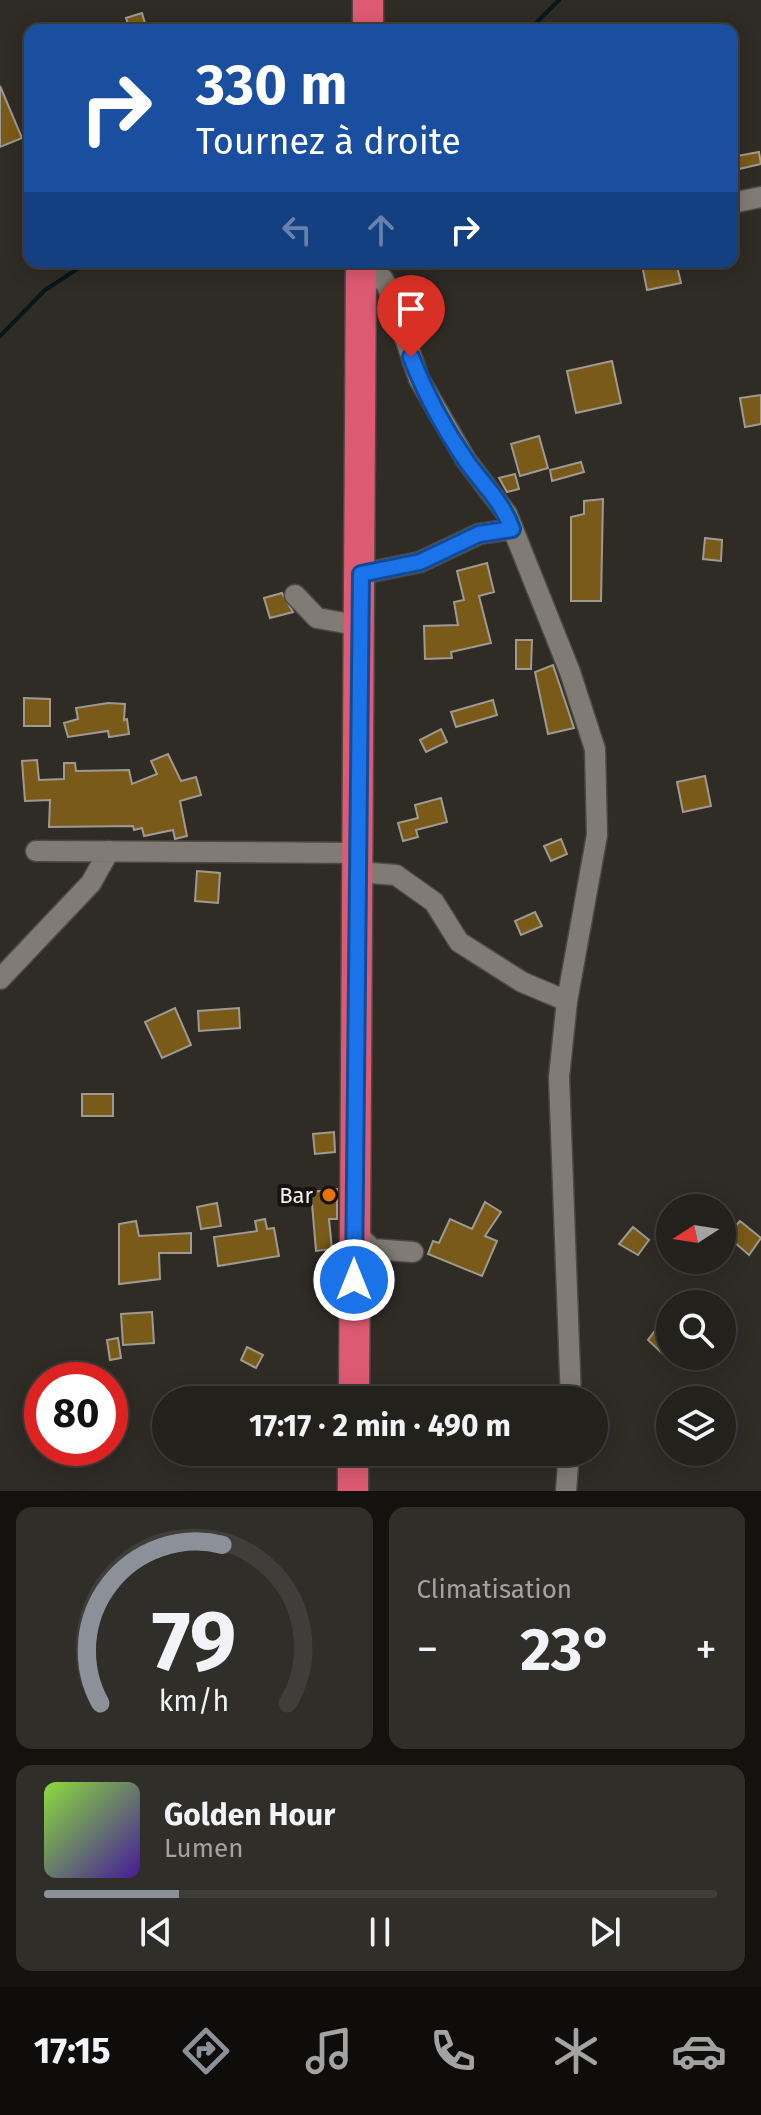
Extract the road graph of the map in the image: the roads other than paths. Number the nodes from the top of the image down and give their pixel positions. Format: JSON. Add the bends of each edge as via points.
{"nodes":[{"id":1,"x":368,"y":0,"type":"edge"},
{"id":2,"x":368,"y":24,"type":"edge"},
{"id":3,"x":761,"y":197,"type":"edge"},
{"id":4,"x":738,"y":202,"type":"edge"},
{"id":5,"x":370,"y":276,"type":"edge"},
{"id":6,"x":512,"y":529,"type":"junction"},
{"id":7,"x":361,"y":574,"type":"junction"},
{"id":8,"x":295,"y":595,"type":"dead end"},
{"id":9,"x":361,"y":626,"type":"junction"},
{"id":10,"x":36,"y":851,"type":"dead end"},
{"id":11,"x":109,"y":851,"type":"junction"},
{"id":12,"x":358,"y":862,"type":"junction"},
{"id":13,"x":0,"y":979,"type":"edge"},
{"id":14,"x":567,"y":1001,"type":"junction"},
{"id":15,"x":354,"y":1231,"type":"junction"},
{"id":16,"x":413,"y":1252,"type":"dead end"},
{"id":17,"x":354,"y":1386,"type":"edge"},
{"id":18,"x":570,"y":1386,"type":"edge"},
{"id":19,"x":353,"y":1466,"type":"edge"},
{"id":20,"x":568,"y":1466,"type":"edge"},
{"id":21,"x":353,"y":1491,"type":"edge"},
{"id":22,"x":566,"y":1491,"type":"edge"}],
"edges":[{"from":1,"to":2,"type":"highway"},
{"from":3,"to":4,"type":"street"},
{"from":5,"to":6,"type":"street","via":[[419,379]]},
{"from":5,"to":7,"type":"highway"},
{"from":6,"to":7,"type":"street","via":[[479,534],[420,562]]},
{"from":6,"to":14,"type":"street","via":[[595,749],[597,835]]},
{"from":7,"to":9,"type":"highway"},
{"from":8,"to":9,"type":"street","via":[[317,618]]},
{"from":9,"to":12,"type":"highway"},
{"from":10,"to":11,"type":"street"},
{"from":11,"to":12,"type":"street"},
{"from":11,"to":13,"type":"street","via":[[91,883]]},
{"from":12,"to":14,"type":"street","via":[[396,875],[434,902],[459,942],[522,982]]},
{"from":12,"to":15,"type":"highway"},
{"from":14,"to":18,"type":"street","via":[[559,1077]]},
{"from":15,"to":16,"type":"street","via":[[372,1249]]},
{"from":15,"to":17,"type":"highway"},
{"from":19,"to":21,"type":"highway"},
{"from":20,"to":22,"type":"street"}]}
